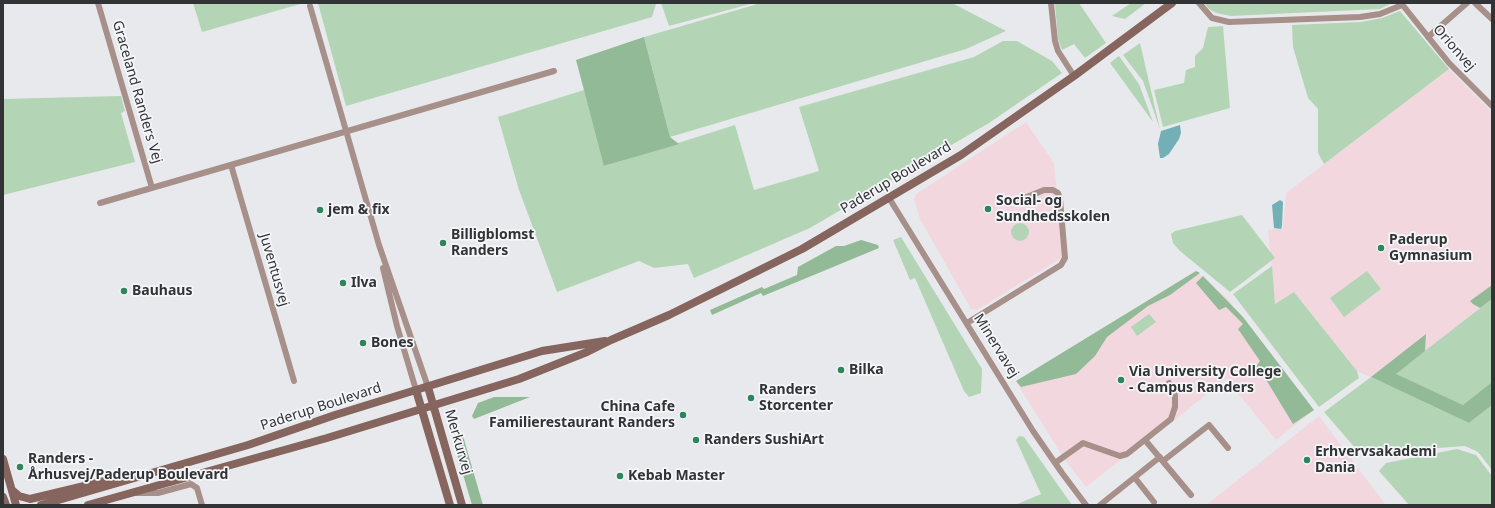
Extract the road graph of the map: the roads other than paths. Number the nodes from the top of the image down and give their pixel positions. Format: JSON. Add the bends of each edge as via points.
{"nodes":[{"id":1,"x":98,"y":3,"type":"edge"},
{"id":2,"x":1051,"y":3,"type":"edge"},
{"id":3,"x":1172,"y":3,"type":"edge"},
{"id":4,"x":1199,"y":3,"type":"edge"},
{"id":5,"x":1467,"y":3,"type":"edge"},
{"id":6,"x":1475,"y":3,"type":"edge"},
{"id":7,"x":1401,"y":4,"type":"edge"},
{"id":8,"x":310,"y":6,"type":"dead end"},
{"id":9,"x":1492,"y":20,"type":"edge"},
{"id":10,"x":1428,"y":37,"type":"junction"},
{"id":11,"x":554,"y":71,"type":"dead end"},
{"id":12,"x":1074,"y":76,"type":"junction"},
{"id":13,"x":1492,"y":106,"type":"edge"},
{"id":14,"x":346,"y":132,"type":"junction"},
{"id":15,"x":231,"y":165,"type":"junction"},
{"id":16,"x":152,"y":188,"type":"junction"},
{"id":17,"x":889,"y":198,"type":"junction"},
{"id":18,"x":1018,"y":201,"type":"dead end"},
{"id":19,"x":100,"y":203,"type":"dead end"},
{"id":20,"x":379,"y":245,"type":"junction"},
{"id":21,"x":967,"y":323,"type":"junction"},
{"id":22,"x":611,"y":340,"type":"junction"},
{"id":23,"x":294,"y":381,"type":"dead end"},
{"id":24,"x":1169,"y":383,"type":"dead end"},
{"id":25,"x":428,"y":387,"type":"junction"},
{"id":26,"x":416,"y":390,"type":"junction"},
{"id":27,"x":434,"y":406,"type":"junction"},
{"id":28,"x":422,"y":410,"type":"junction"},
{"id":29,"x":1145,"y":440,"type":"junction"},
{"id":30,"x":1228,"y":448,"type":"dead end"},
{"id":31,"x":3,"y":459,"type":"edge"},
{"id":32,"x":1161,"y":459,"type":"junction"},
{"id":33,"x":191,"y":461,"type":"junction"},
{"id":34,"x":1055,"y":463,"type":"junction"},
{"id":35,"x":1135,"y":478,"type":"junction"},
{"id":36,"x":12,"y":490,"type":"junction"},
{"id":37,"x":130,"y":493,"type":"junction"},
{"id":38,"x":1191,"y":495,"type":"dead end"},
{"id":39,"x":3,"y":497,"type":"edge"},
{"id":40,"x":1154,"y":502,"type":"dead end"},
{"id":41,"x":6,"y":505,"type":"edge"},
{"id":42,"x":16,"y":505,"type":"edge"},
{"id":43,"x":41,"y":505,"type":"edge"},
{"id":44,"x":88,"y":505,"type":"edge"},
{"id":45,"x":202,"y":505,"type":"edge"},
{"id":46,"x":450,"y":505,"type":"edge"},
{"id":47,"x":462,"y":505,"type":"edge"},
{"id":48,"x":1086,"y":505,"type":"edge"},
{"id":49,"x":1100,"y":505,"type":"edge"}],
"edges":[{"from":1,"to":16,"type":"street","name":"Graceland Randers Vej"},
{"from":2,"to":12,"type":"street","via":[[1058,51]]},
{"from":3,"to":12,"type":"street","name":"Paderup Boulevard"},
{"from":4,"to":7,"type":"street","via":[[1212,18],[1228,22],[1360,17],[1380,14]]},
{"from":5,"to":10,"type":"street"},
{"from":6,"to":9,"type":"street"},
{"from":7,"to":10,"type":"street","name":"Orionvej"},
{"from":8,"to":14,"type":"street"},
{"from":10,"to":13,"type":"street","name":"Orionvej","via":[[1449,63]]},
{"from":11,"to":14,"type":"street"},
{"from":12,"to":17,"type":"street","name":"Paderup Boulevard","via":[[960,155]]},
{"from":14,"to":15,"type":"street"},
{"from":14,"to":20,"type":"street"},
{"from":15,"to":16,"type":"street"},
{"from":15,"to":23,"type":"street","name":"Juventusvej"},
{"from":16,"to":19,"type":"street"},
{"from":17,"to":21,"type":"street","name":"Minervavej"},
{"from":17,"to":22,"type":"street","name":"Paderup Boulevard","via":[[802,250],[669,315]]},
{"from":18,"to":21,"type":"street","via":[[1044,190],[1058,193],[1065,258],[1061,266]]},
{"from":20,"to":25,"type":"street"},
{"from":20,"to":26,"type":"street","via":[[397,326]]},
{"from":21,"to":34,"type":"street","name":"Minervavej"},
{"from":22,"to":25,"type":"street","name":"Paderup Boulevard","via":[[542,351]]},
{"from":22,"to":27,"type":"street","name":"Paderup Boulevard","via":[[519,379]]},
{"from":24,"to":29,"type":"street","via":[[1175,395],[1171,419]]},
{"from":25,"to":26,"type":"street","name":"Paderup Boulevard"},
{"from":25,"to":27,"type":"street","name":"Merkurvej"},
{"from":26,"to":28,"type":"street","name":"Merkurvej"},
{"from":26,"to":33,"type":"street","name":"Paderup Boulevard"},
{"from":27,"to":28,"type":"street","name":"Paderup Boulevard"},
{"from":27,"to":47,"type":"street","name":"Merkurvej"},
{"from":28,"to":37,"type":"street","name":"Paderup Boulevard"},
{"from":28,"to":46,"type":"street","name":"Merkurvej"},
{"from":29,"to":32,"type":"street"},
{"from":29,"to":34,"type":"street","via":[[1127,454],[1120,456],[1083,443]]},
{"from":30,"to":32,"type":"street","via":[[1209,425]]},
{"from":31,"to":36,"type":"street"},
{"from":32,"to":35,"type":"street"},
{"from":32,"to":38,"type":"street"},
{"from":33,"to":36,"type":"street","via":[[30,499],[19,496]]},
{"from":33,"to":43,"type":"street","name":"Paderup Boulevard"},
{"from":34,"to":48,"type":"street","name":"Minervavej"},
{"from":35,"to":40,"type":"street"},
{"from":35,"to":49,"type":"street"},
{"from":36,"to":42,"type":"street"},
{"from":37,"to":44,"type":"street","name":"Paderup Boulevard"},
{"from":37,"to":45,"type":"street","via":[[158,493],[194,484]]},
{"from":39,"to":41,"type":"street"}]}
